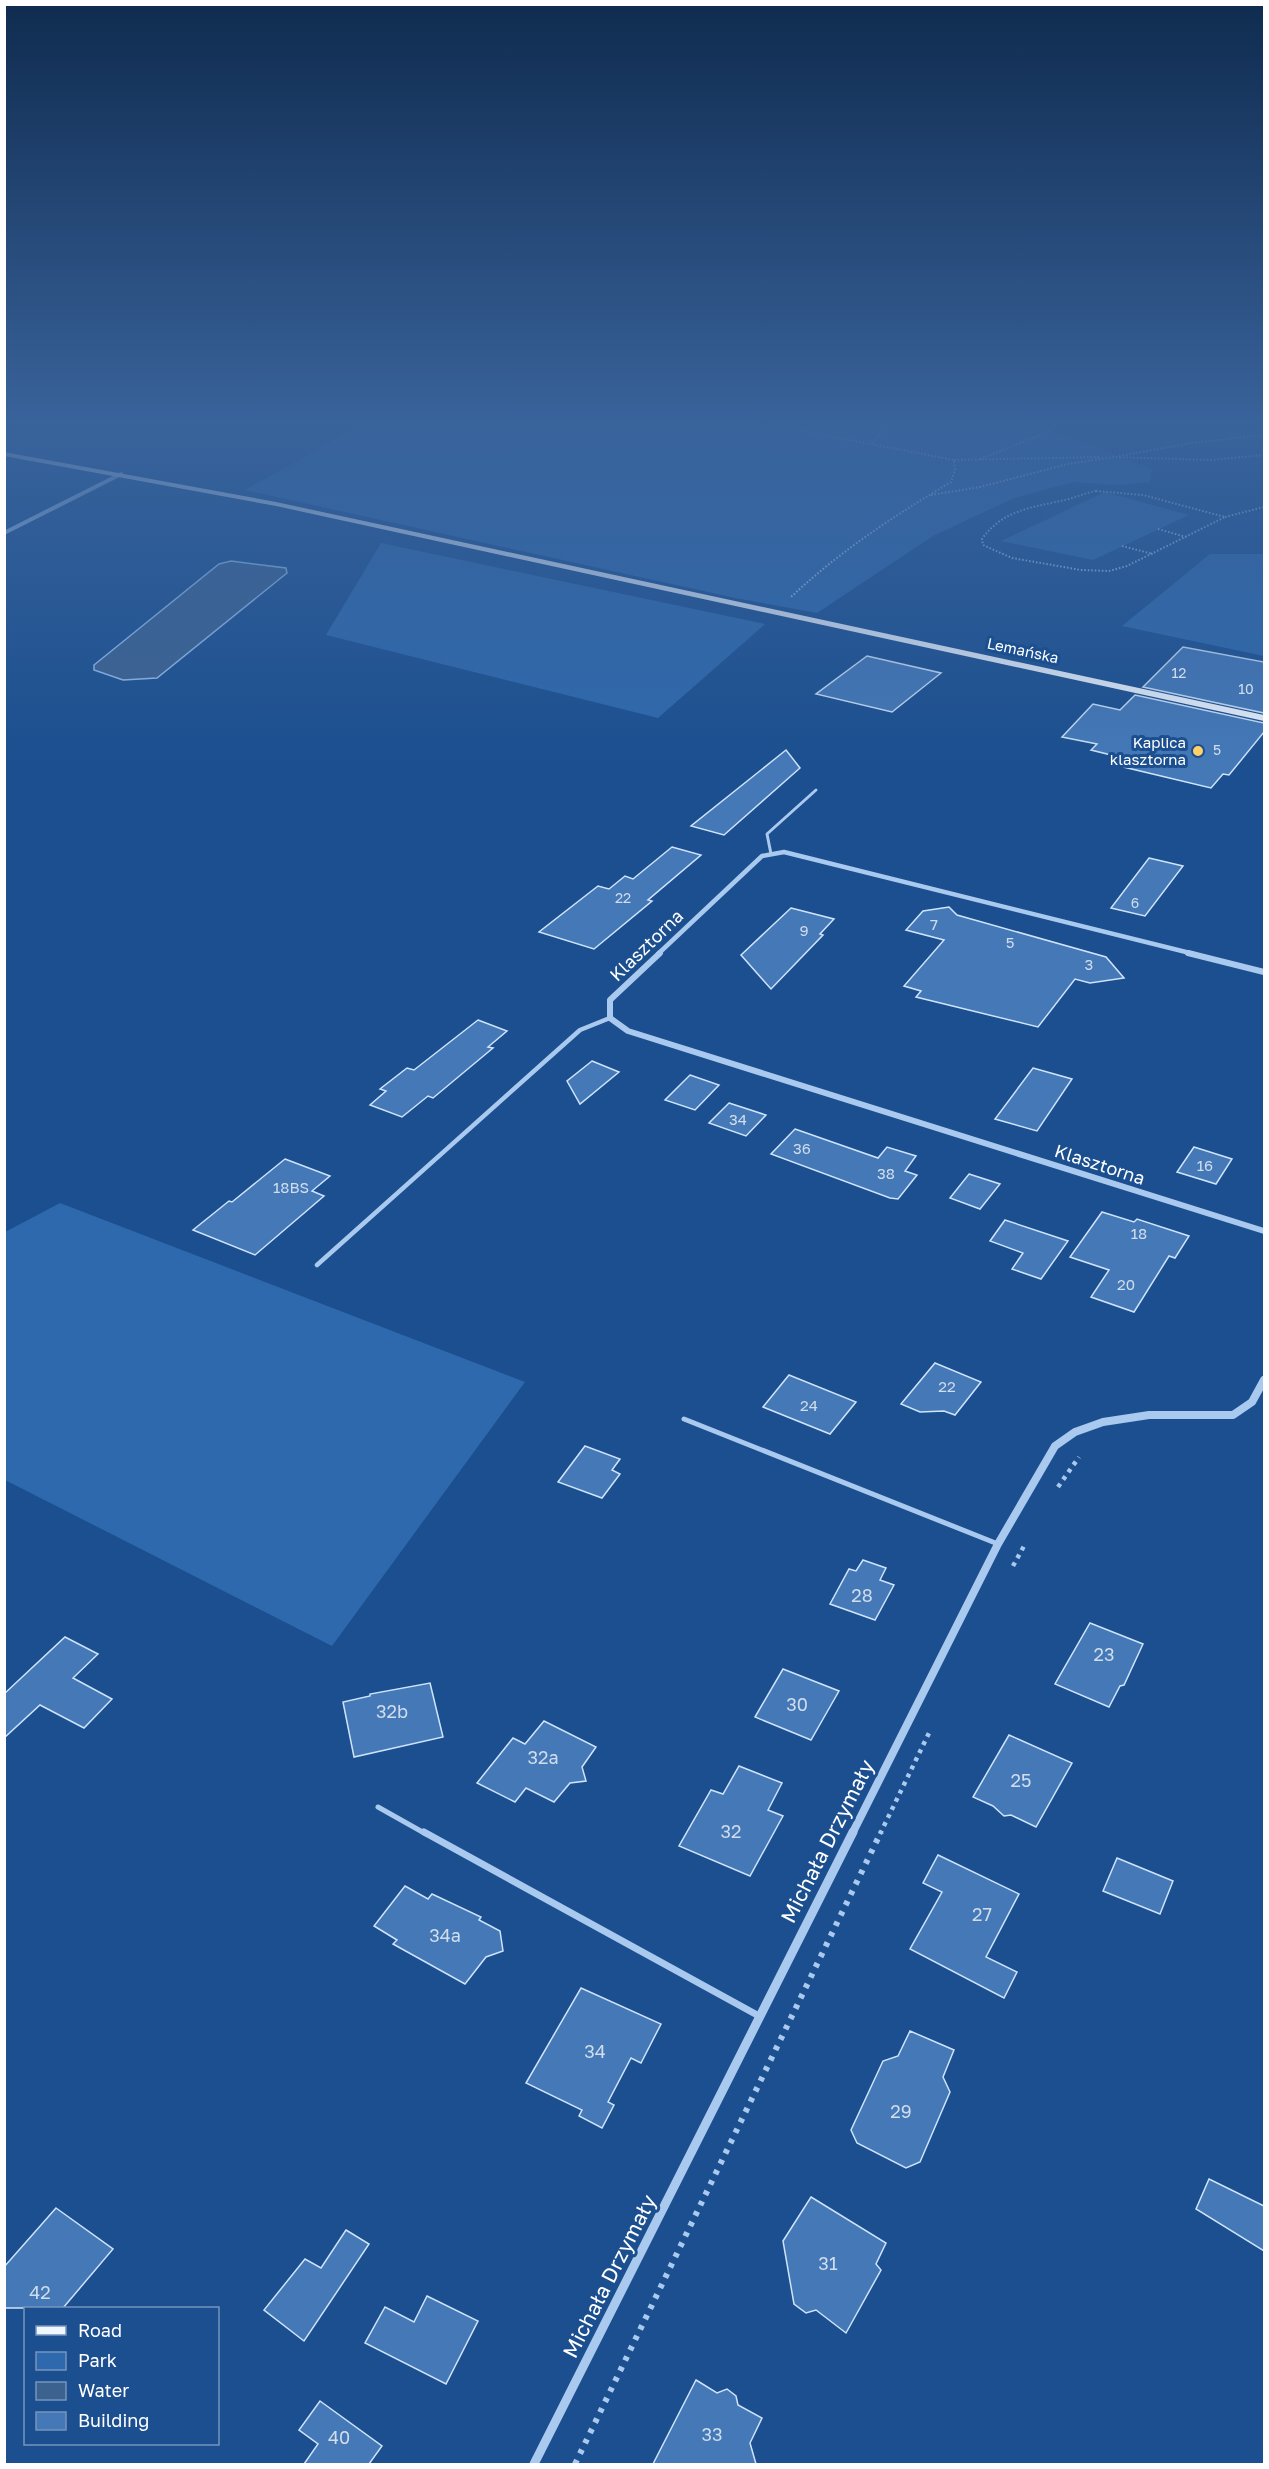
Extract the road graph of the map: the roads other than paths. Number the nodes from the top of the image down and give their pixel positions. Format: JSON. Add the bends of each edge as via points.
{"nodes":[{"id":1,"x":429,"y":537,"type":"edge"},
{"id":2,"x":1264,"y":718,"type":"edge"},
{"id":3,"x":816,"y":790,"type":"dead end"},
{"id":4,"x":771,"y":854,"type":"junction"},
{"id":5,"x":1264,"y":972,"type":"edge"},
{"id":6,"x":610,"y":1018,"type":"junction"},
{"id":7,"x":1264,"y":1231,"type":"edge"},
{"id":8,"x":317,"y":1265,"type":"dead end"},
{"id":9,"x":1264,"y":1380,"type":"edge"},
{"id":10,"x":684,"y":1419,"type":"dead end"},
{"id":11,"x":998,"y":1544,"type":"junction"},
{"id":12,"x":378,"y":1807,"type":"dead end"},
{"id":13,"x":759,"y":2016,"type":"junction"},
{"id":14,"x":534,"y":2464,"type":"edge"}],
"edges":[{"from":1,"to":2,"type":"main road","name":"Lemańska"},
{"from":3,"to":4,"type":"lane","via":[[767,834]]},
{"from":4,"to":5,"type":"street","via":[[784,852]]},
{"from":4,"to":6,"type":"street","name":"Klasztorna","via":[[762,856],[610,1000]]},
{"from":6,"to":7,"type":"street","name":"Klasztorna","via":[[628,1031]]},
{"from":6,"to":8,"type":"lane","via":[[580,1030]]},
{"from":9,"to":11,"type":"street","name":"Michała Drzymały","via":[[1252,1402],[1233,1414],[1149,1415],[1103,1422],[1075,1432],[1055,1446]]},
{"from":10,"to":11,"type":"lane"},
{"from":11,"to":13,"type":"street","name":"Michała Drzymały"},
{"from":12,"to":13,"type":"lane"},
{"from":13,"to":14,"type":"street","name":"Michała Drzymały"}]}
